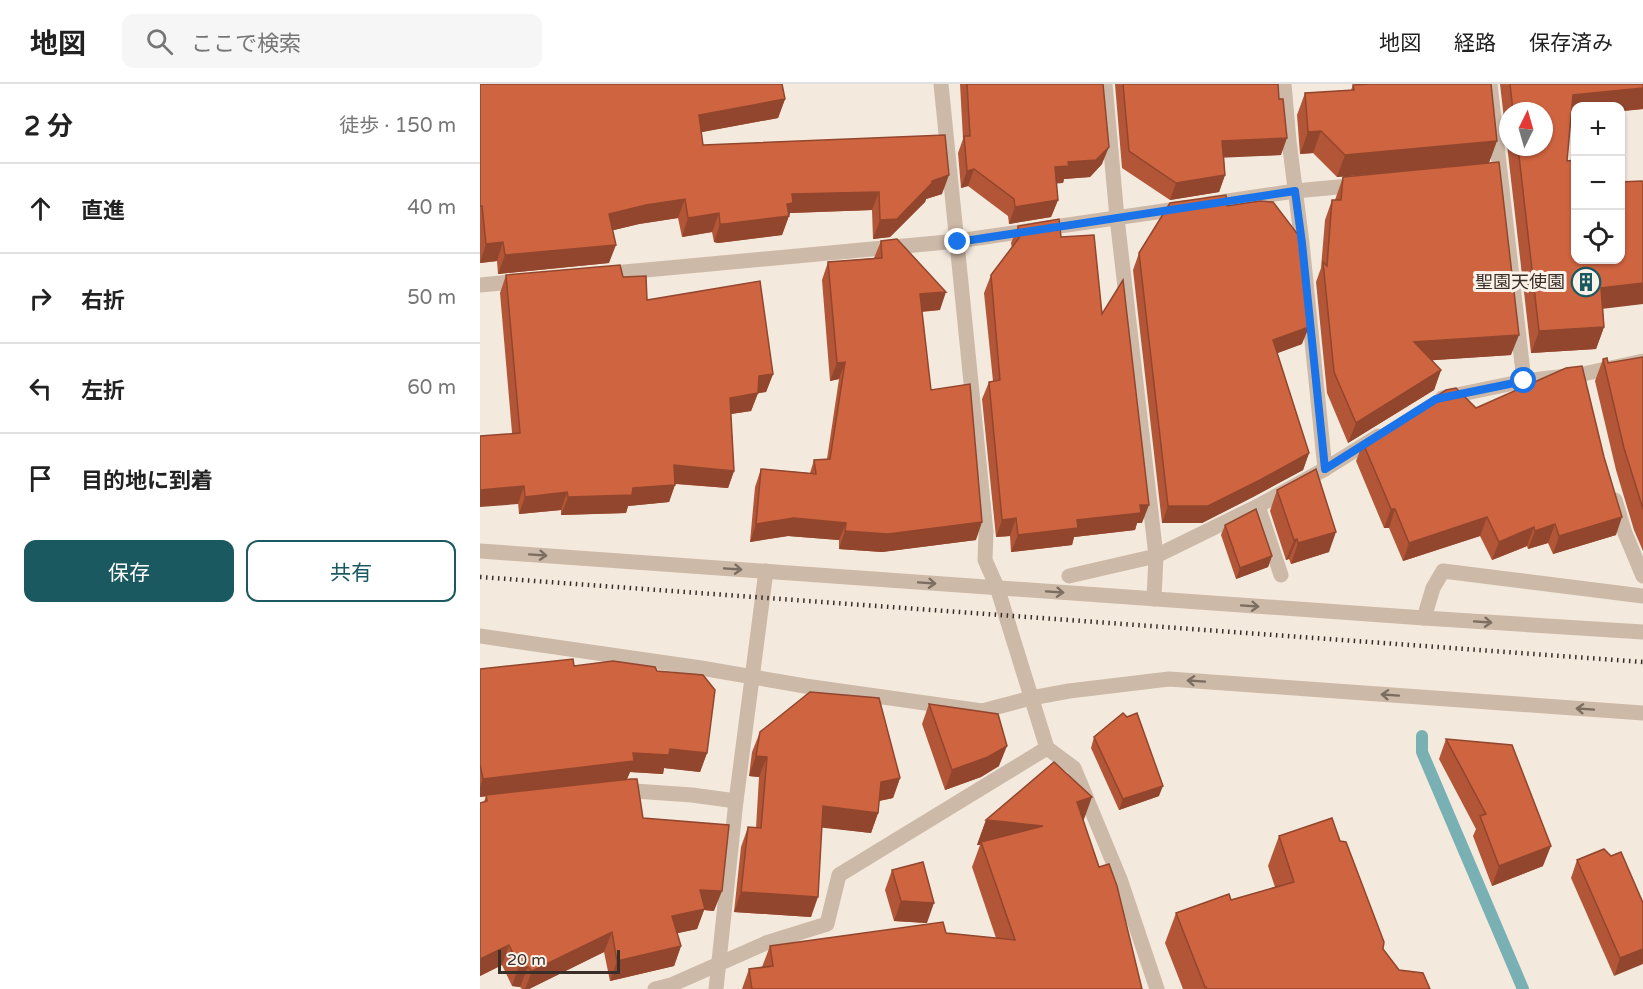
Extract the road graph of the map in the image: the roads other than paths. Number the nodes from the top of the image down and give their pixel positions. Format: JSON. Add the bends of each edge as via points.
{"nodes":[{"id":1,"x":941,"y":84,"type":"edge"},
{"id":2,"x":1105,"y":84,"type":"edge"},
{"id":3,"x":1284,"y":84,"type":"edge"},
{"id":4,"x":1490,"y":84,"type":"edge"},
{"id":5,"x":1375,"y":184,"type":"edge"},
{"id":6,"x":1295,"y":191,"type":"junction"},
{"id":7,"x":1117,"y":218,"type":"junction"},
{"id":8,"x":958,"y":242,"type":"junction"},
{"id":9,"x":586,"y":275,"type":"edge"},
{"id":10,"x":539,"y":279,"type":"edge"},
{"id":11,"x":480,"y":285,"type":"edge"},
{"id":12,"x":1643,"y":360,"type":"edge"},
{"id":13,"x":1524,"y":381,"type":"junction"},
{"id":14,"x":1426,"y":406,"type":"edge"},
{"id":15,"x":1395,"y":425,"type":"edge"},
{"id":16,"x":1325,"y":469,"type":"junction"},
{"id":17,"x":1610,"y":483,"type":"edge"},
{"id":18,"x":1258,"y":506,"type":"junction"},
{"id":19,"x":480,"y":551,"type":"edge"},
{"id":20,"x":1156,"y":556,"type":"junction"},
{"id":21,"x":766,"y":571,"type":"junction"},
{"id":22,"x":1281,"y":575,"type":"dead end"},
{"id":23,"x":1069,"y":576,"type":"dead end"},
{"id":24,"x":1643,"y":576,"type":"edge"},
{"id":25,"x":997,"y":588,"type":"junction"},
{"id":26,"x":1643,"y":596,"type":"edge"},
{"id":27,"x":1154,"y":599,"type":"junction"},
{"id":28,"x":1425,"y":618,"type":"junction"},
{"id":29,"x":1643,"y":632,"type":"edge"},
{"id":30,"x":480,"y":636,"type":"edge"},
{"id":31,"x":752,"y":677,"type":"junction"},
{"id":32,"x":1030,"y":698,"type":"junction"},
{"id":33,"x":1643,"y":713,"type":"edge"},
{"id":34,"x":1047,"y":748,"type":"junction"},
{"id":35,"x":603,"y":792,"type":"edge"},
{"id":36,"x":736,"y":801,"type":"junction"},
{"id":37,"x":718,"y":963,"type":"junction"},
{"id":38,"x":655,"y":989,"type":"edge"},
{"id":39,"x":716,"y":989,"type":"edge"},
{"id":40,"x":1157,"y":989,"type":"edge"}],
"edges":[{"from":1,"to":8,"type":"street"},
{"from":2,"to":7,"type":"street"},
{"from":3,"to":6,"type":"street"},
{"from":4,"to":13,"type":"street","via":[[1494,172]]},
{"from":5,"to":6,"type":"street"},
{"from":6,"to":7,"type":"street"},
{"from":6,"to":16,"type":"street"},
{"from":7,"to":8,"type":"street"},
{"from":7,"to":20,"type":"street"},
{"from":8,"to":9,"type":"street"},
{"from":8,"to":25,"type":"street","via":[[986,532],[985,560]]},
{"from":10,"to":11,"type":"street"},
{"from":12,"to":13,"type":"street","via":[[1584,379]]},
{"from":13,"to":14,"type":"street","via":[[1436,399]]},
{"from":15,"to":16,"type":"street"},
{"from":16,"to":18,"type":"street"},
{"from":17,"to":24,"type":"street"},
{"from":18,"to":20,"type":"street"},
{"from":18,"to":22,"type":"street"},
{"from":19,"to":21,"type":"street","one_way":true},
{"from":20,"to":23,"type":"street"},
{"from":20,"to":27,"type":"street"},
{"from":21,"to":25,"type":"street","one_way":true},
{"from":21,"to":31,"type":"street"},
{"from":25,"to":27,"type":"street","one_way":true},
{"from":25,"to":32,"type":"street"},
{"from":26,"to":28,"type":"street","via":[[1443,571],[1433,588]]},
{"from":27,"to":28,"type":"street","one_way":true},
{"from":28,"to":29,"type":"street","one_way":true},
{"from":30,"to":31,"type":"street"},
{"from":31,"to":32,"type":"street","via":[[982,711]]},
{"from":31,"to":36,"type":"street"},
{"from":33,"to":32,"type":"street","one_way":true,"via":[[1169,679]]},
{"from":32,"to":34,"type":"street"},
{"from":34,"to":37,"type":"street","via":[[838,875],[828,924]]},
{"from":34,"to":40,"type":"street","via":[[1074,768],[1120,879]]},
{"from":35,"to":36,"type":"street","via":[[624,789]]},
{"from":36,"to":37,"type":"street"},
{"from":37,"to":38,"type":"street"},
{"from":37,"to":39,"type":"street"}]}
